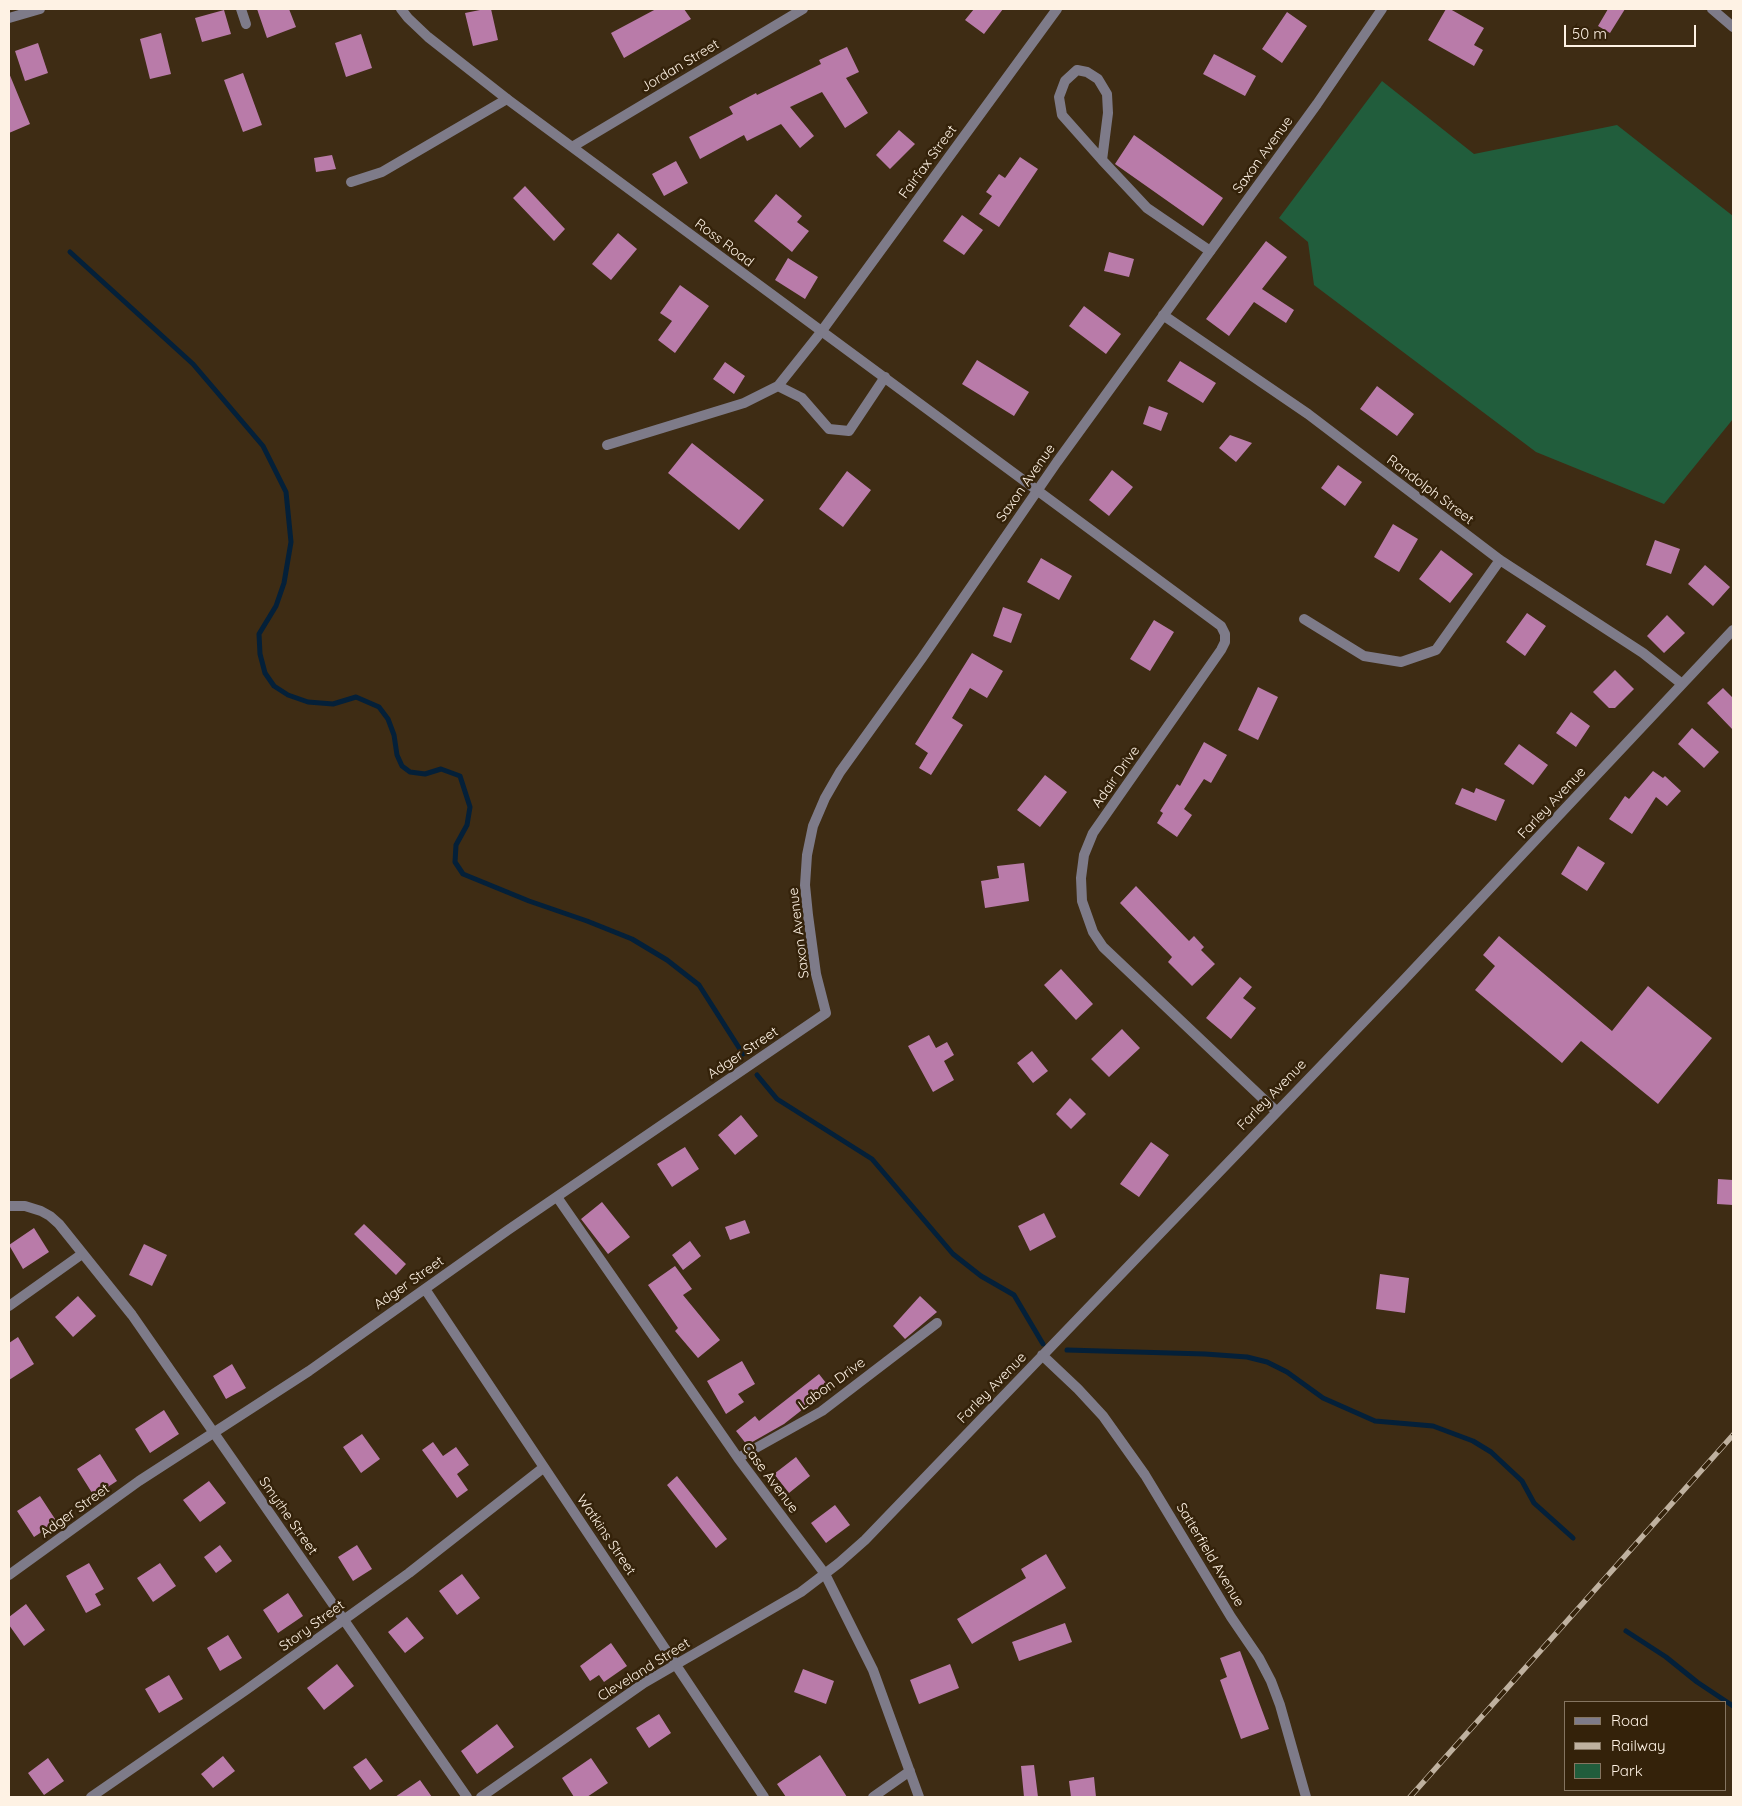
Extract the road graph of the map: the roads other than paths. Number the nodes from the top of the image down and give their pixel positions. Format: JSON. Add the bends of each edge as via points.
{"nodes":[{"id":1,"x":40,"y":9,"type":"edge"},
{"id":2,"x":241,"y":9,"type":"edge"},
{"id":3,"x":401,"y":9,"type":"edge"},
{"id":4,"x":803,"y":9,"type":"edge"},
{"id":5,"x":1057,"y":9,"type":"edge"},
{"id":6,"x":1382,"y":9,"type":"edge"},
{"id":7,"x":1712,"y":9,"type":"edge"},
{"id":8,"x":9,"y":18,"type":"edge"},
{"id":9,"x":246,"y":24,"type":"dead end"},
{"id":10,"x":1733,"y":28,"type":"edge"},
{"id":11,"x":508,"y":99,"type":"junction"},
{"id":12,"x":572,"y":147,"type":"junction"},
{"id":13,"x":1102,"y":160,"type":"junction"},
{"id":14,"x":351,"y":182,"type":"dead end"},
{"id":15,"x":1210,"y":251,"type":"junction"},
{"id":16,"x":1163,"y":315,"type":"junction"},
{"id":17,"x":821,"y":332,"type":"junction"},
{"id":18,"x":885,"y":377,"type":"junction"},
{"id":19,"x":778,"y":386,"type":"junction"},
{"id":20,"x":607,"y":444,"type":"dead end"},
{"id":21,"x":1038,"y":490,"type":"junction"},
{"id":22,"x":1500,"y":560,"type":"junction"},
{"id":23,"x":1304,"y":619,"type":"dead end"},
{"id":24,"x":1733,"y":630,"type":"edge"},
{"id":25,"x":1682,"y":684,"type":"junction"},
{"id":26,"x":826,"y":1013,"type":"joint"},
{"id":27,"x":1276,"y":1111,"type":"junction"},
{"id":28,"x":558,"y":1197,"type":"junction"},
{"id":29,"x":9,"y":1206,"type":"edge"},
{"id":30,"x":82,"y":1254,"type":"junction"},
{"id":31,"x":425,"y":1289,"type":"junction"},
{"id":32,"x":9,"y":1306,"type":"edge"},
{"id":33,"x":936,"y":1323,"type":"dead end"},
{"id":34,"x":1042,"y":1356,"type":"junction"},
{"id":35,"x":213,"y":1433,"type":"junction"},
{"id":36,"x":738,"y":1458,"type":"junction"},
{"id":37,"x":543,"y":1468,"type":"junction"},
{"id":38,"x":825,"y":1574,"type":"junction"},
{"id":39,"x":9,"y":1575,"type":"edge"},
{"id":40,"x":343,"y":1620,"type":"junction"},
{"id":41,"x":676,"y":1664,"type":"junction"},
{"id":42,"x":910,"y":1771,"type":"junction"},
{"id":43,"x":91,"y":1797,"type":"edge"},
{"id":44,"x":467,"y":1797,"type":"edge"},
{"id":45,"x":481,"y":1797,"type":"edge"},
{"id":46,"x":764,"y":1797,"type":"edge"},
{"id":47,"x":873,"y":1797,"type":"edge"},
{"id":48,"x":919,"y":1797,"type":"edge"},
{"id":49,"x":1306,"y":1797,"type":"edge"}],
"edges":[{"from":1,"to":8,"type":"street"},
{"from":2,"to":9,"type":"street"},
{"from":3,"to":11,"type":"street","name":"Ross Road","via":[[428,37]]},
{"from":4,"to":12,"type":"street","name":"Jordan Street"},
{"from":5,"to":17,"type":"street","name":"Fairfax Street"},
{"from":6,"to":15,"type":"street","name":"Saxon Avenue"},
{"from":7,"to":10,"type":"street"},
{"from":11,"to":12,"type":"street","name":"Ross Road"},
{"from":11,"to":14,"type":"street","via":[[382,172]]},
{"from":12,"to":17,"type":"street","name":"Ross Road"},
{"from":13,"to":13,"type":"street","via":[[1062,115],[1059,97],[1064,81],[1077,70],[1098,79],[1107,94]]},
{"from":13,"to":15,"type":"street","via":[[1147,208]]},
{"from":15,"to":16,"type":"street","name":"Saxon Avenue"},
{"from":16,"to":21,"type":"street","name":"Saxon Avenue"},
{"from":16,"to":22,"type":"street","name":"Randolph Street","via":[[1308,414]]},
{"from":17,"to":18,"type":"street","name":"Ross Road"},
{"from":17,"to":19,"type":"street","name":"Fairfax Street"},
{"from":18,"to":19,"type":"street","via":[[849,431],[829,429],[802,398]]},
{"from":18,"to":21,"type":"street","name":"Ross Road"},
{"from":19,"to":20,"type":"street","via":[[744,404]]},
{"from":21,"to":26,"type":"street","name":"Saxon Avenue","via":[[840,772],[822,805],[807,855],[806,885],[816,974]]},
{"from":21,"to":27,"type":"street","name":"Adair Drive","via":[[1221,626],[1226,634],[1221,650],[1094,834],[1084,855],[1082,901],[1093,932],[1103,947]]},
{"from":22,"to":23,"type":"street","via":[[1436,650],[1401,662],[1364,656]]},
{"from":22,"to":25,"type":"street","name":"Randolph Street","via":[[1643,653]]},
{"from":24,"to":25,"type":"street","name":"Farley Avenue"},
{"from":25,"to":27,"type":"street","name":"Farley Avenue"},
{"from":26,"to":28,"type":"street","name":"Adger Street"},
{"from":27,"to":34,"type":"street","name":"Farley Avenue"},
{"from":28,"to":31,"type":"street","name":"Adger Street"},
{"from":28,"to":36,"type":"street","name":"Case Avenue"},
{"from":29,"to":30,"type":"street","name":"Smythe Street","via":[[24,1206],[50,1216]]},
{"from":30,"to":32,"type":"street"},
{"from":30,"to":35,"type":"street","name":"Smythe Street","via":[[132,1316]]},
{"from":31,"to":35,"type":"street","name":"Adger Street","via":[[309,1371]]},
{"from":31,"to":37,"type":"street","name":"Watkins Street"},
{"from":33,"to":36,"type":"street","name":"Labon Drive","via":[[822,1411]]},
{"from":34,"to":38,"type":"street","name":"Farley Avenue","via":[[865,1540]]},
{"from":34,"to":49,"type":"street","name":"Satterfield Avenue","via":[[1078,1389],[1114,1430],[1146,1475],[1258,1658],[1280,1705]]},
{"from":35,"to":39,"type":"street","name":"Adger Street","via":[[139,1481]]},
{"from":35,"to":40,"type":"street","name":"Smythe Street"},
{"from":36,"to":38,"type":"street","name":"Case Avenue"},
{"from":37,"to":40,"type":"street","name":"Story Street"},
{"from":37,"to":41,"type":"street","name":"Watkins Street"},
{"from":38,"to":41,"type":"street","name":"Cleveland Street","via":[[801,1592]]},
{"from":38,"to":42,"type":"street","name":"Case Avenue","via":[[873,1670]]},
{"from":40,"to":43,"type":"street","name":"Story Street"},
{"from":40,"to":44,"type":"street","name":"Smythe Street"},
{"from":41,"to":45,"type":"street","name":"Cleveland Street"},
{"from":41,"to":46,"type":"street","name":"Watkins Street"},
{"from":42,"to":47,"type":"street"},
{"from":42,"to":48,"type":"street","name":"Case Avenue"}]}
